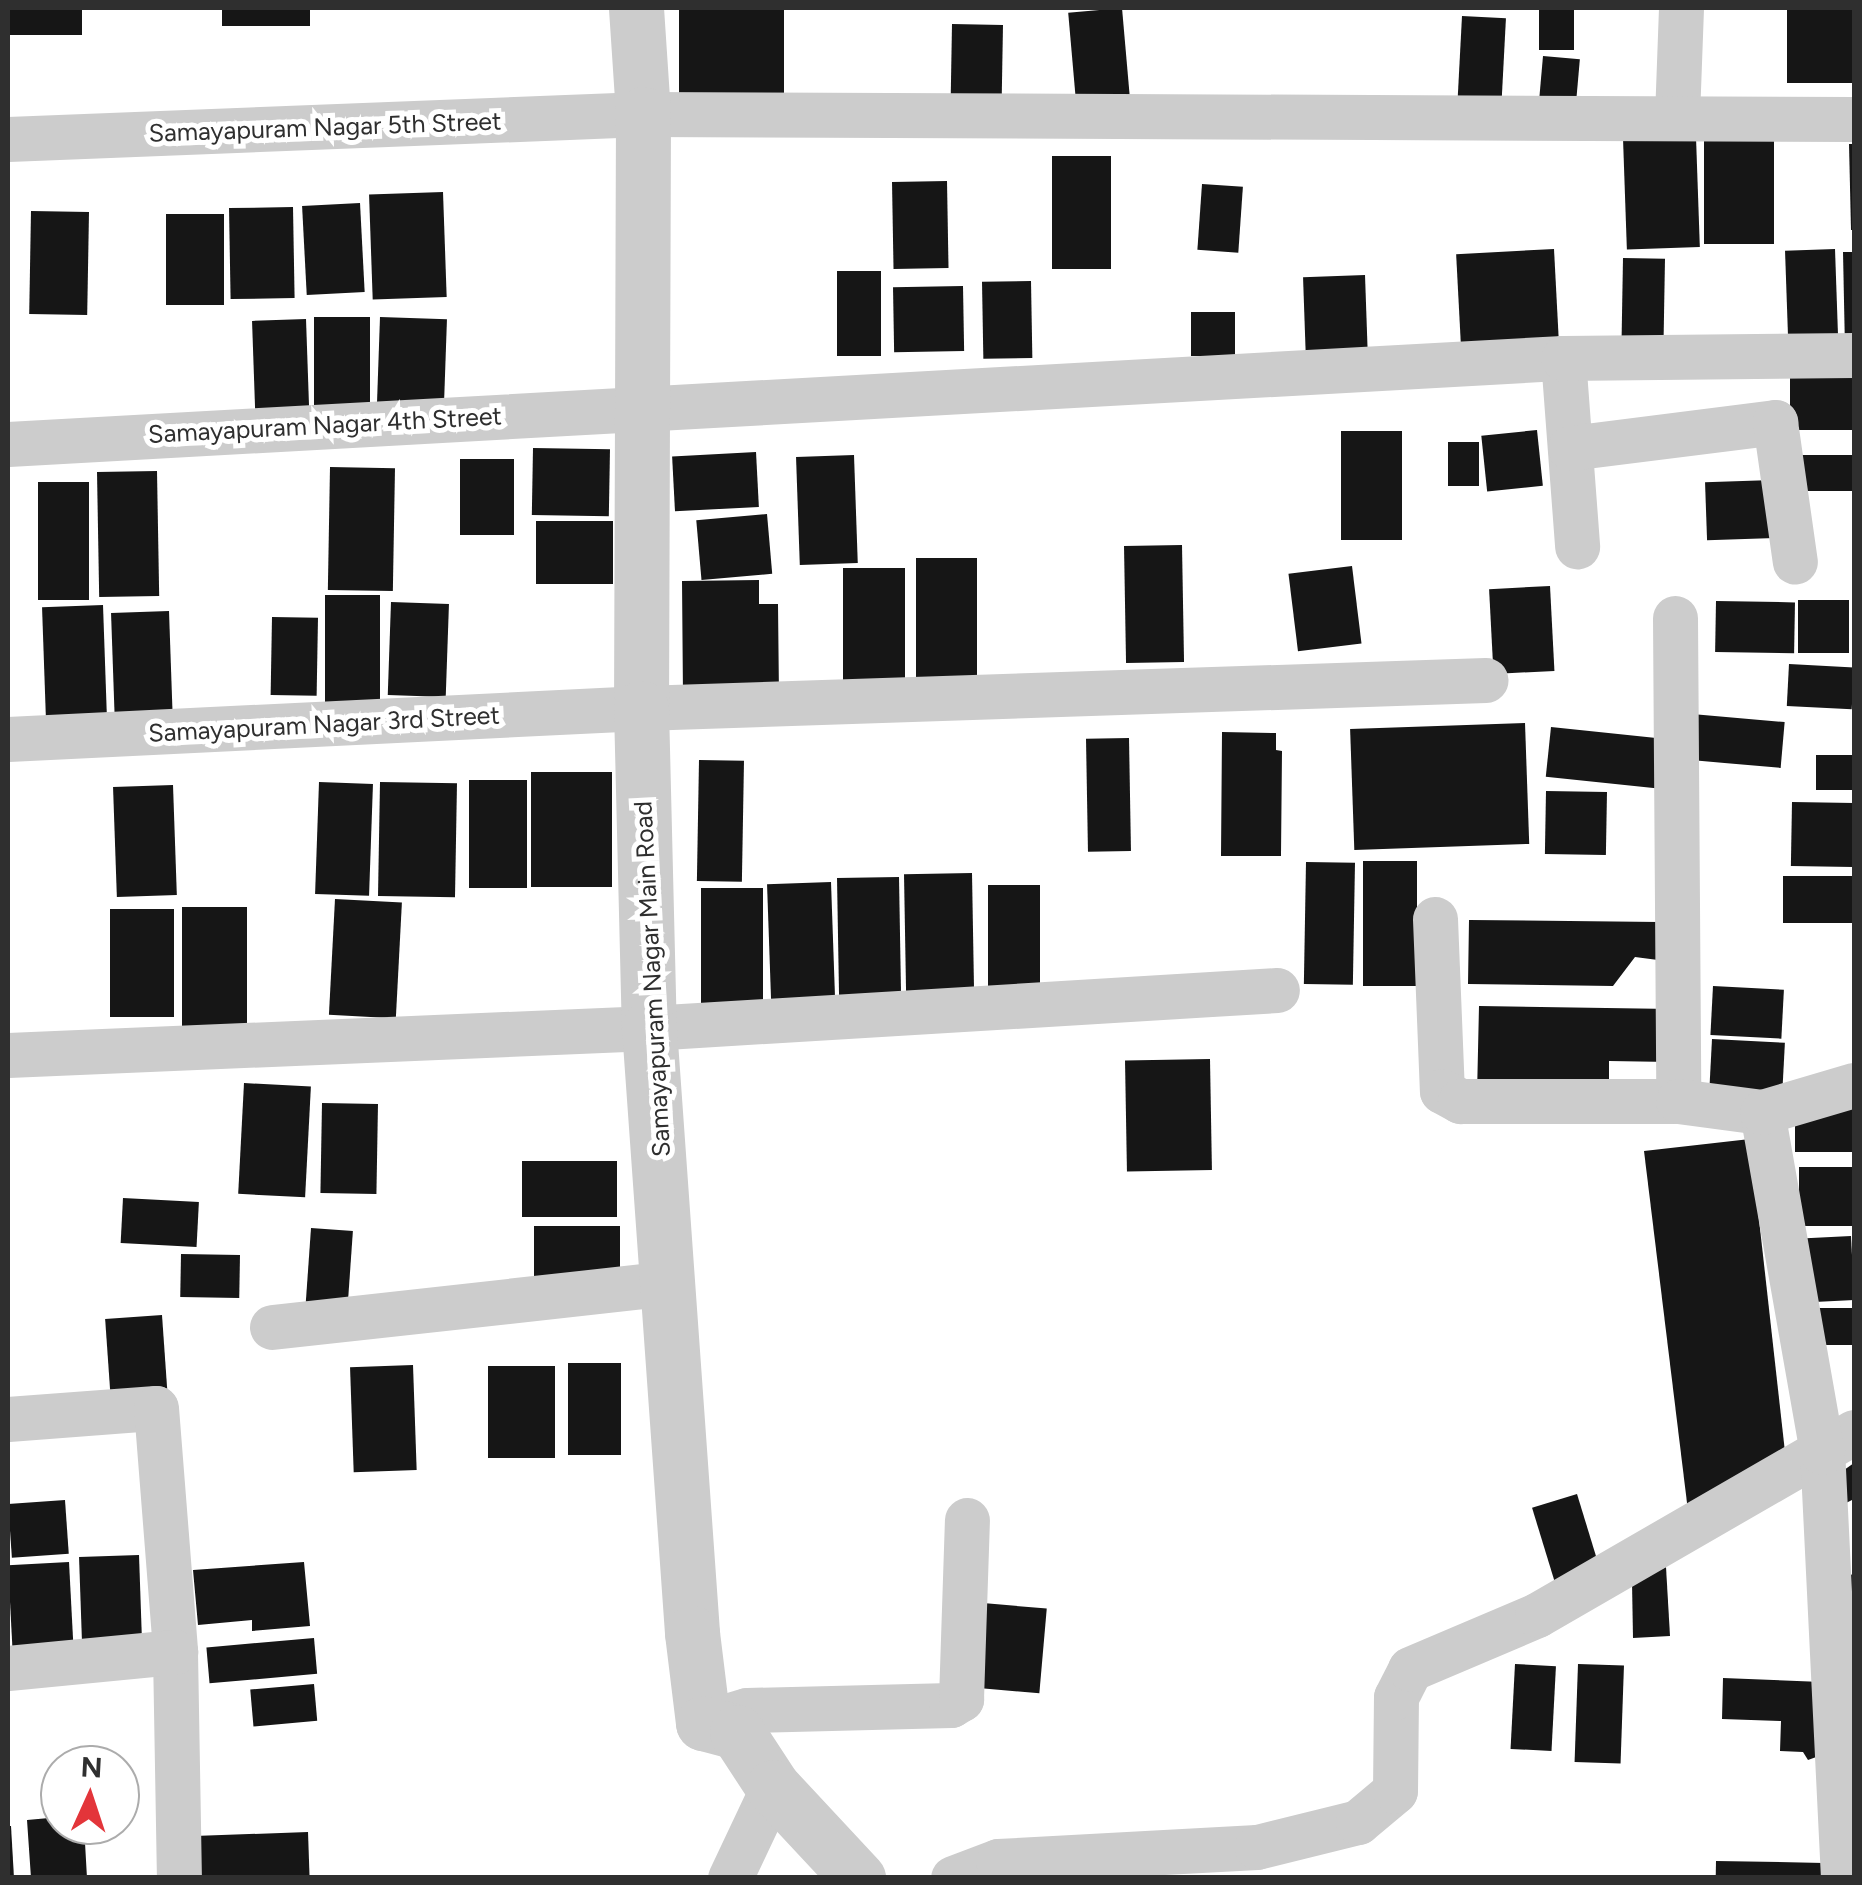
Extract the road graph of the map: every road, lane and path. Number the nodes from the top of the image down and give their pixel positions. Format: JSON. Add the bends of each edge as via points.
{"nodes":[{"id":1,"x":636,"y":8,"type":"edge"},
{"id":2,"x":1681,"y":8,"type":"edge"},
{"id":3,"x":642,"y":114,"type":"junction"},
{"id":4,"x":1678,"y":117,"type":"junction"},
{"id":5,"x":1854,"y":119,"type":"edge"},
{"id":6,"x":8,"y":140,"type":"edge"},
{"id":7,"x":1854,"y":355,"type":"edge"},
{"id":8,"x":1563,"y":358,"type":"junction"},
{"id":9,"x":642,"y":407,"type":"junction"},
{"id":10,"x":8,"y":444,"type":"edge"},
{"id":11,"x":1570,"y":448,"type":"junction"},
{"id":12,"x":1577,"y":546,"type":"dead end"},
{"id":13,"x":1795,"y":562,"type":"dead end"},
{"id":14,"x":1676,"y":618,"type":"dead end"},
{"id":15,"x":1486,"y":680,"type":"dead end"},
{"id":16,"x":640,"y":708,"type":"junction"},
{"id":17,"x":8,"y":739,"type":"edge"},
{"id":18,"x":1436,"y":919,"type":"dead end"},
{"id":19,"x":1277,"y":990,"type":"dead end"},
{"id":20,"x":650,"y":1028,"type":"junction"},
{"id":21,"x":8,"y":1055,"type":"edge"},
{"id":22,"x":1854,"y":1085,"type":"edge"},
{"id":23,"x":1678,"y":1101,"type":"junction"},
{"id":24,"x":1762,"y":1112,"type":"junction"},
{"id":25,"x":669,"y":1283,"type":"junction"},
{"id":26,"x":272,"y":1327,"type":"dead end"},
{"id":27,"x":8,"y":1420,"type":"edge"},
{"id":28,"x":1838,"y":1442,"type":"edge"},
{"id":29,"x":967,"y":1520,"type":"dead end"},
{"id":30,"x":174,"y":1652,"type":"junction"},
{"id":31,"x":8,"y":1668,"type":"edge"},
{"id":32,"x":703,"y":1724,"type":"junction"},
{"id":33,"x":774,"y":1787,"type":"junction"},
{"id":34,"x":179,"y":1878,"type":"edge"},
{"id":35,"x":730,"y":1878,"type":"edge"},
{"id":36,"x":858,"y":1878,"type":"edge"},
{"id":37,"x":952,"y":1878,"type":"edge"},
{"id":38,"x":1843,"y":1878,"type":"edge"}],
"edges":[{"from":1,"to":3,"type":"street","name":"Samayapuram Nagar Main Road"},
{"from":2,"to":4,"type":"street"},
{"from":3,"to":4,"type":"street","name":"Samayapuram Nagar 5th Street"},
{"from":3,"to":6,"type":"street","name":"Samayapuram Nagar 5th Street"},
{"from":3,"to":9,"type":"street","name":"Samayapuram Nagar Main Road"},
{"from":4,"to":5,"type":"street","name":"Samayapuram Nagar 5th Street"},
{"from":7,"to":8,"type":"street","name":"Samayapuram Nagar 4th Street"},
{"from":8,"to":9,"type":"street","name":"Samayapuram Nagar 4th Street"},
{"from":8,"to":11,"type":"street"},
{"from":9,"to":10,"type":"street","name":"Samayapuram Nagar 4th Street"},
{"from":9,"to":16,"type":"street","name":"Samayapuram Nagar Main Road"},
{"from":11,"to":12,"type":"street"},
{"from":11,"to":13,"type":"street","via":[[1776,422]]},
{"from":14,"to":23,"type":"street"},
{"from":15,"to":16,"type":"street","name":"Samayapuram Nagar 3rd Street"},
{"from":16,"to":17,"type":"street","name":"Samayapuram Nagar 3rd Street"},
{"from":16,"to":20,"type":"street","name":"Samayapuram Nagar Main Road"},
{"from":18,"to":23,"type":"street","via":[[1442,1092],[1460,1100]]},
{"from":19,"to":20,"type":"street"},
{"from":20,"to":21,"type":"street"},
{"from":20,"to":25,"type":"street","name":"Samayapuram Nagar Main Road"},
{"from":22,"to":24,"type":"street"},
{"from":23,"to":24,"type":"street"},
{"from":24,"to":28,"type":"street"},
{"from":25,"to":26,"type":"street"},
{"from":25,"to":32,"type":"street","name":"Samayapuram Nagar Main Road"},
{"from":27,"to":30,"type":"street","via":[[156,1408]]},
{"from":28,"to":37,"type":"street","via":[[1537,1615],[1410,1669],[1396,1697],[1395,1791],[1358,1822],[1257,1847],[978,1864]]},
{"from":28,"to":38,"type":"street"},
{"from":29,"to":32,"type":"street","via":[[961,1699],[952,1705],[747,1710]]},
{"from":30,"to":31,"type":"street"},
{"from":30,"to":34,"type":"street"},
{"from":32,"to":33,"type":"street","via":[[737,1732]]},
{"from":33,"to":35,"type":"street"},
{"from":33,"to":36,"type":"street"}]}
